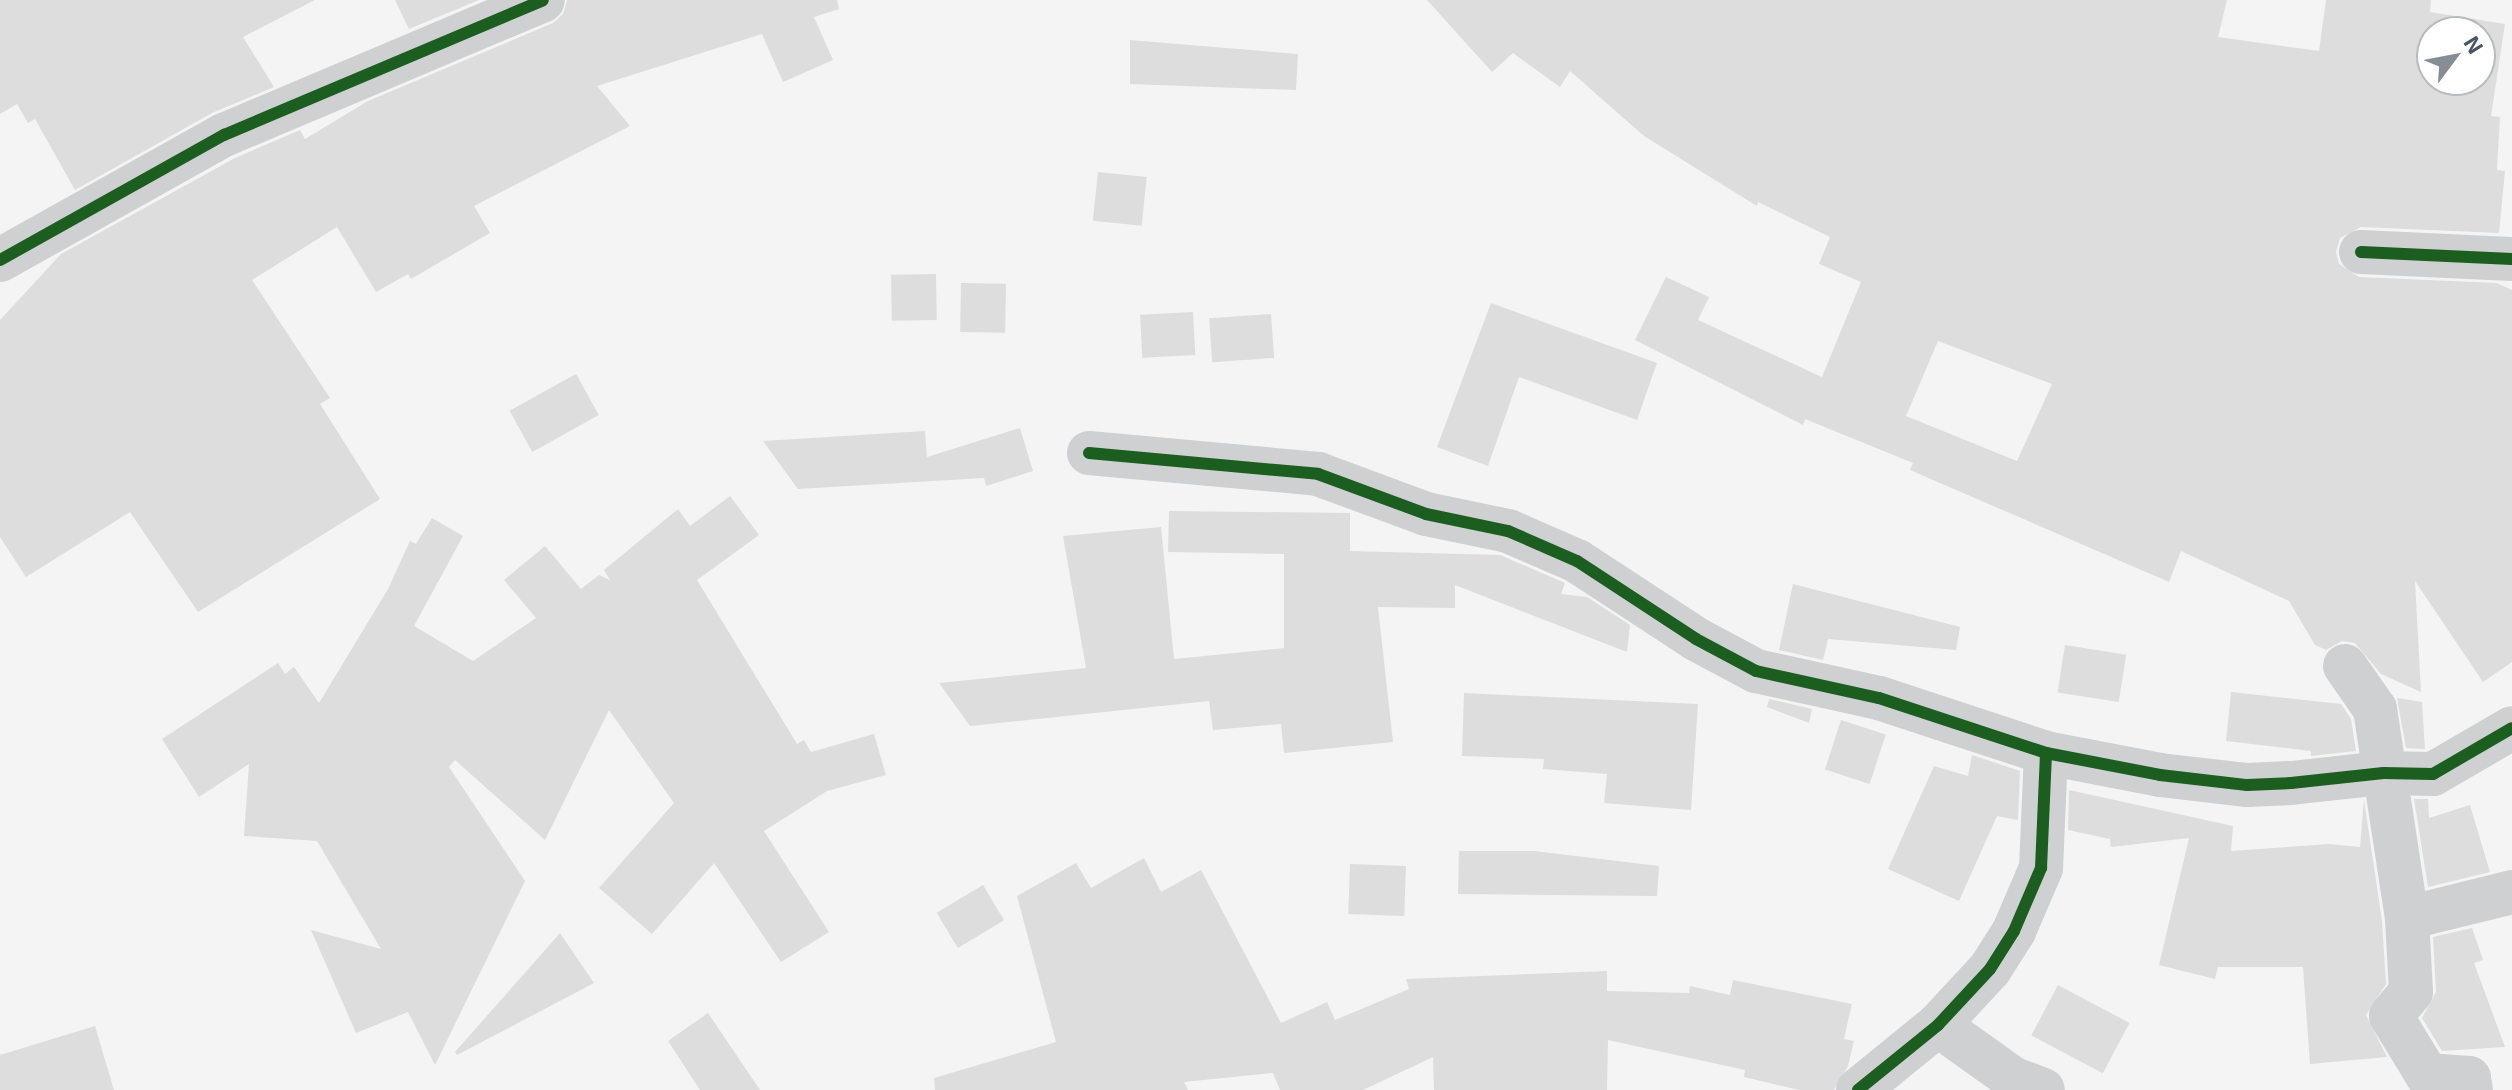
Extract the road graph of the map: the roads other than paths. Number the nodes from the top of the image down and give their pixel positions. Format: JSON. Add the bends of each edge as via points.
{"nodes":[{"id":1,"x":543,"y":0,"type":"edge"},
{"id":2,"x":2361,"y":252,"type":"dead end"},
{"id":3,"x":2512,"y":259,"type":"edge"},
{"id":4,"x":0,"y":260,"type":"edge"},
{"id":5,"x":1089,"y":453,"type":"dead end"},
{"id":6,"x":2345,"y":666,"type":"dead end"},
{"id":7,"x":2512,"y":728,"type":"edge"},
{"id":8,"x":2046,"y":753,"type":"junction"},
{"id":9,"x":2383,"y":773,"type":"junction"},
{"id":10,"x":2512,"y":892,"type":"edge"},
{"id":11,"x":2407,"y":918,"type":"junction"},
{"id":12,"x":1938,"y":1025,"type":"junction"},
{"id":13,"x":1858,"y":1090,"type":"edge"},
{"id":14,"x":2043,"y":1090,"type":"edge"},
{"id":15,"x":2471,"y":1090,"type":"edge"}],
"edges":[{"from":1,"to":4,"type":"street","via":[[224,135]]},
{"from":2,"to":3,"type":"street"},
{"from":5,"to":8,"type":"street","via":[[1318,474],[1426,514],[1508,531],[1577,561],[1696,639],[1756,671],[1879,698]]},
{"from":6,"to":9,"type":"street","via":[[2375,709]]},
{"from":7,"to":9,"type":"street","via":[[2433,774]]},
{"from":8,"to":9,"type":"street","via":[[2247,785]]},
{"from":8,"to":12,"type":"street","via":[[2041,868],[2014,931],[1990,969]]},
{"from":9,"to":11,"type":"street"},
{"from":10,"to":11,"type":"street"},
{"from":11,"to":15,"type":"street","via":[[2411,992],[2391,1016],[2427,1075],[2469,1078]]},
{"from":12,"to":13,"type":"street"},
{"from":12,"to":14,"type":"street","via":[[2012,1078]]}]}
